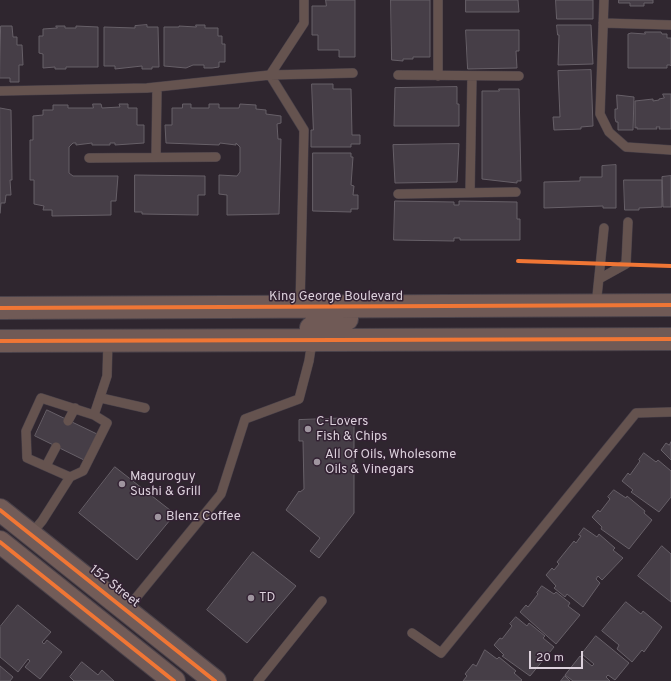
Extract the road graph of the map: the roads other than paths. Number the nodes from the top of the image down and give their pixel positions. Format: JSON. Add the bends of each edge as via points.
{"nodes":[{"id":1,"x":304,"y":0,"type":"edge"},
{"id":2,"x":438,"y":0,"type":"edge"},
{"id":3,"x":604,"y":0,"type":"edge"},
{"id":4,"x":604,"y":23,"type":"junction"},
{"id":5,"x":671,"y":25,"type":"edge"},
{"id":6,"x":353,"y":73,"type":"dead end"},
{"id":7,"x":270,"y":75,"type":"junction"},
{"id":8,"x":398,"y":75,"type":"dead end"},
{"id":9,"x":438,"y":76,"type":"junction"},
{"id":10,"x":472,"y":76,"type":"junction"},
{"id":11,"x":519,"y":76,"type":"dead end"},
{"id":12,"x":158,"y":88,"type":"junction"},
{"id":13,"x":0,"y":91,"type":"edge"},
{"id":14,"x":671,"y":150,"type":"edge"},
{"id":15,"x":216,"y":157,"type":"dead end"},
{"id":16,"x":89,"y":158,"type":"dead end"},
{"id":17,"x":156,"y":158,"type":"junction"},
{"id":18,"x":516,"y":192,"type":"dead end"},
{"id":19,"x":470,"y":193,"type":"junction"},
{"id":20,"x":398,"y":194,"type":"dead end"},
{"id":21,"x":628,"y":222,"type":"dead end"},
{"id":22,"x":604,"y":228,"type":"dead end"},
{"id":23,"x":599,"y":279,"type":"junction"},
{"id":24,"x":671,"y":305,"type":"edge"},
{"id":25,"x":596,"y":306,"type":"junction"},
{"id":26,"x":300,"y":307,"type":"junction"},
{"id":27,"x":456,"y":307,"type":"junction"},
{"id":28,"x":0,"y":308,"type":"edge"},
{"id":29,"x":671,"y":338,"type":"edge"},
{"id":30,"x":0,"y":341,"type":"edge"},
{"id":31,"x":108,"y":341,"type":"junction"},
{"id":32,"x":312,"y":341,"type":"junction"},
{"id":33,"x":101,"y":398,"type":"junction"},
{"id":34,"x":75,"y":408,"type":"junction"},
{"id":35,"x":145,"y":408,"type":"dead end"},
{"id":36,"x":671,"y":412,"type":"edge"},
{"id":37,"x":94,"y":415,"type":"junction"},
{"id":38,"x":68,"y":421,"type":"dead end"},
{"id":39,"x":56,"y":447,"type":"dead end"},
{"id":40,"x":46,"y":466,"type":"junction"},
{"id":41,"x":70,"y":477,"type":"junction"},
{"id":42,"x":0,"y":510,"type":"edge"},
{"id":43,"x":31,"y":534,"type":"junction"},
{"id":44,"x":0,"y":542,"type":"edge"},
{"id":45,"x":322,"y":601,"type":"dead end"},
{"id":46,"x":126,"y":610,"type":"junction"},
{"id":47,"x":412,"y":633,"type":"dead end"},
{"id":48,"x":174,"y":681,"type":"edge"},
{"id":49,"x":215,"y":681,"type":"edge"},
{"id":50,"x":258,"y":681,"type":"edge"}],
"edges":[{"from":1,"to":7,"type":"lane","via":[[304,24]]},
{"from":2,"to":9,"type":"lane"},
{"from":3,"to":4,"type":"lane"},
{"from":4,"to":5,"type":"lane"},
{"from":4,"to":14,"type":"lane","via":[[600,114],[609,132],[626,147]]},
{"from":6,"to":7,"type":"lane"},
{"from":7,"to":12,"type":"lane"},
{"from":7,"to":26,"type":"lane","via":[[304,130]]},
{"from":8,"to":9,"type":"lane"},
{"from":9,"to":10,"type":"lane"},
{"from":10,"to":11,"type":"lane"},
{"from":10,"to":19,"type":"lane"},
{"from":12,"to":13,"type":"lane"},
{"from":12,"to":17,"type":"lane"},
{"from":15,"to":17,"type":"lane"},
{"from":16,"to":17,"type":"lane"},
{"from":18,"to":19,"type":"lane"},
{"from":19,"to":20,"type":"lane"},
{"from":21,"to":23,"type":"lane","via":[[626,264]]},
{"from":22,"to":23,"type":"lane"},
{"from":23,"to":25,"type":"lane"},
{"from":24,"to":25,"type":"main road","name":"King George Boulevard"},
{"from":25,"to":27,"type":"main road","name":"King George Boulevard"},
{"from":26,"to":27,"type":"main road","name":"King George Boulevard"},
{"from":26,"to":28,"type":"main road","name":"King George Boulevard"},
{"from":27,"to":32,"type":"main road","via":[[318,322],[311,328]]},
{"from":29,"to":32,"type":"main road"},
{"from":30,"to":31,"type":"main road"},
{"from":31,"to":32,"type":"main road"},
{"from":31,"to":33,"type":"lane","via":[[107,376]]},
{"from":32,"to":46,"type":"lane","via":[[299,399],[245,419],[221,494]]},
{"from":33,"to":35,"type":"lane"},
{"from":33,"to":37,"type":"lane"},
{"from":34,"to":37,"type":"lane"},
{"from":34,"to":38,"type":"lane"},
{"from":34,"to":40,"type":"lane","via":[[40,398],[26,431],[27,458]]},
{"from":36,"to":47,"type":"lane","via":[[636,413],[441,653]]},
{"from":37,"to":41,"type":"lane","via":[[107,423],[83,471]]},
{"from":39,"to":40,"type":"lane"},
{"from":40,"to":41,"type":"lane"},
{"from":41,"to":43,"type":"lane"},
{"from":42,"to":43,"type":"main road","name":"152 Street"},
{"from":43,"to":46,"type":"main road","name":"152 Street"},
{"from":44,"to":48,"type":"main road"},
{"from":45,"to":50,"type":"lane"},
{"from":46,"to":49,"type":"main road","name":"152 Street"}]}
